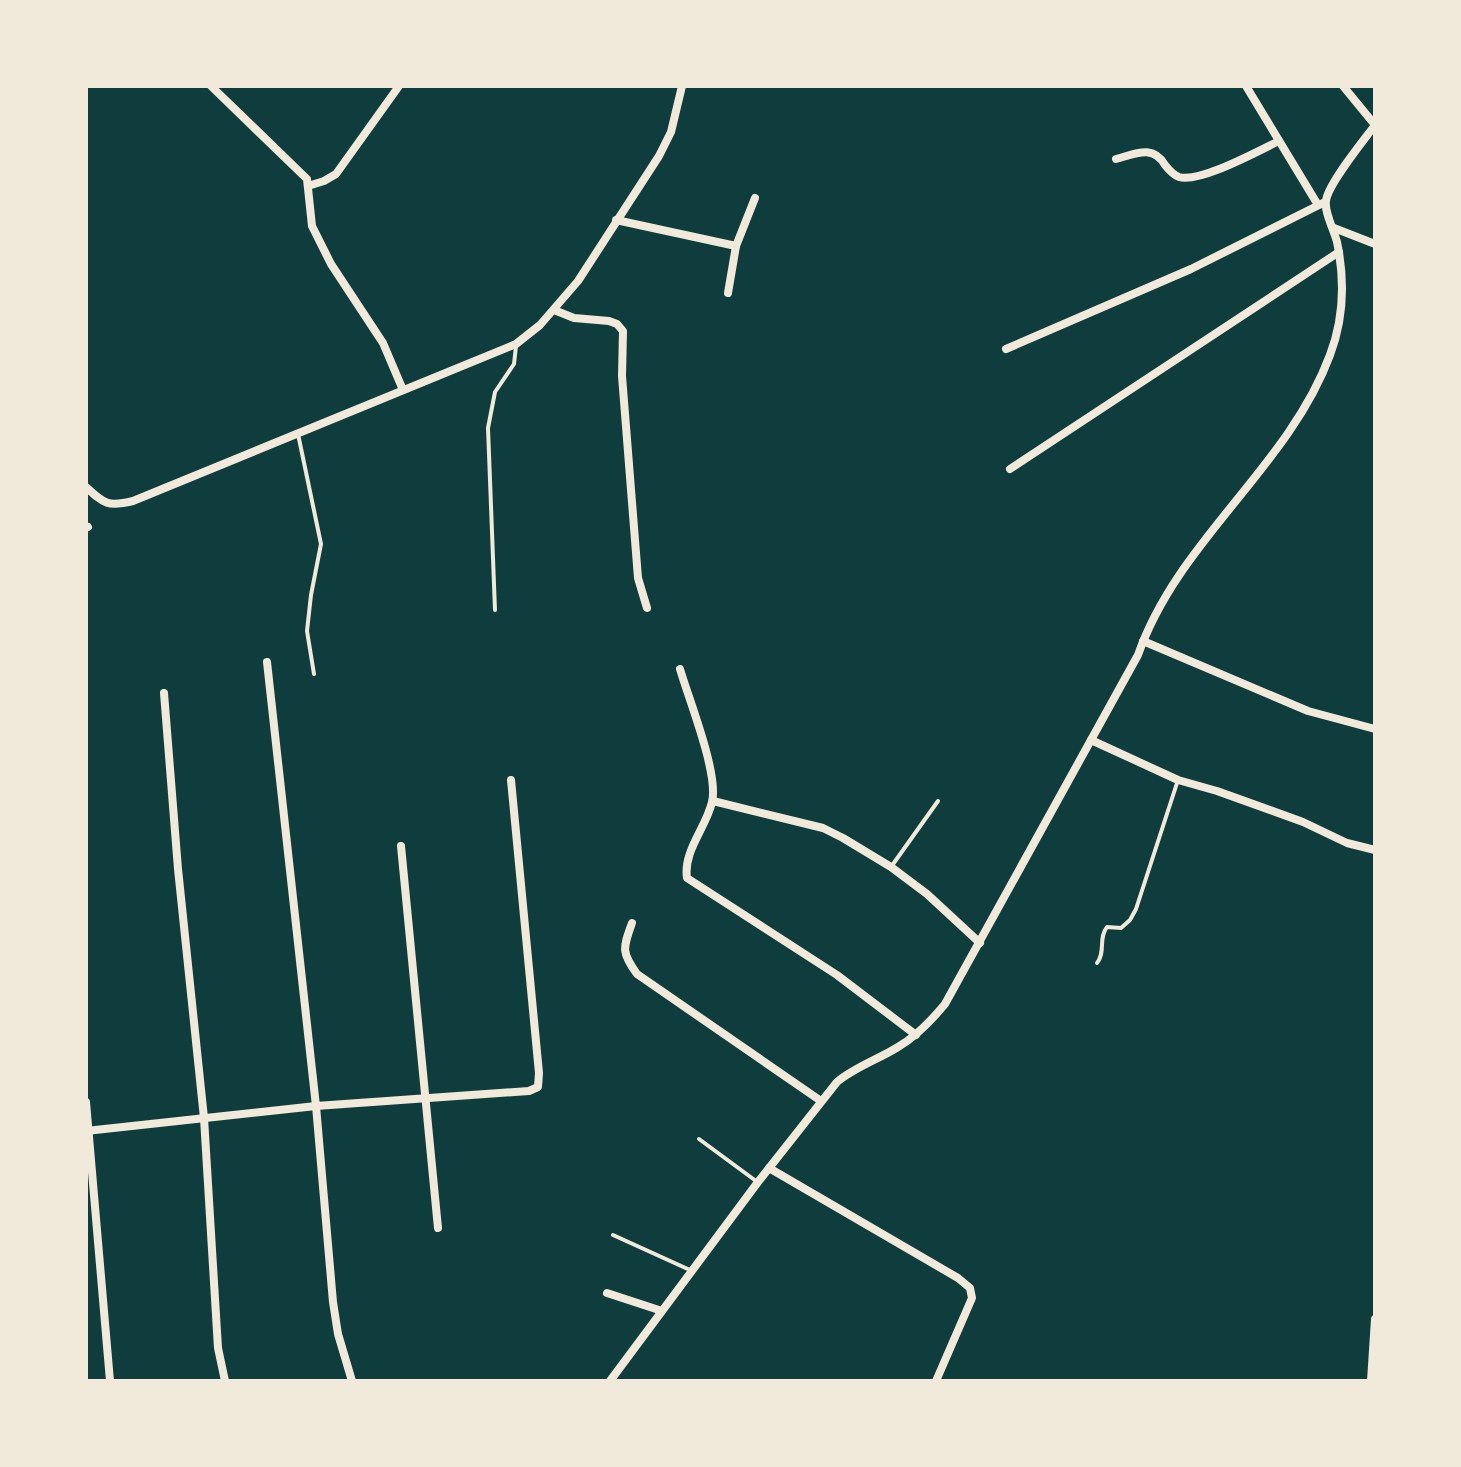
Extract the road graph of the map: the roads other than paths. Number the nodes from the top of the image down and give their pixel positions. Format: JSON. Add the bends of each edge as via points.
{"nodes":[{"id":1,"x":211,"y":86,"type":"edge"},
{"id":2,"x":399,"y":86,"type":"edge"},
{"id":3,"x":682,"y":86,"type":"edge"},
{"id":4,"x":1246,"y":86,"type":"edge"},
{"id":5,"x":1343,"y":86,"type":"edge"},
{"id":6,"x":1375,"y":125,"type":"edge"},
{"id":7,"x":1279,"y":141,"type":"junction"},
{"id":8,"x":1116,"y":159,"type":"dead end"},
{"id":9,"x":308,"y":186,"type":"junction"},
{"id":10,"x":755,"y":198,"type":"dead end"},
{"id":11,"x":1322,"y":203,"type":"junction"},
{"id":12,"x":616,"y":220,"type":"junction"},
{"id":13,"x":1334,"y":228,"type":"junction"},
{"id":14,"x":1375,"y":244,"type":"edge"},
{"id":15,"x":736,"y":246,"type":"junction"},
{"id":16,"x":1339,"y":252,"type":"junction"},
{"id":17,"x":728,"y":293,"type":"dead end"},
{"id":18,"x":554,"y":310,"type":"junction"},
{"id":19,"x":516,"y":344,"type":"junction"},
{"id":20,"x":1006,"y":349,"type":"dead end"},
{"id":21,"x":403,"y":390,"type":"junction"},
{"id":22,"x":298,"y":434,"type":"junction"},
{"id":23,"x":1010,"y":469,"type":"dead end"},
{"id":24,"x":86,"y":487,"type":"edge"},
{"id":25,"x":647,"y":608,"type":"dead end"},
{"id":26,"x":495,"y":610,"type":"dead end"},
{"id":27,"x":1143,"y":641,"type":"junction"},
{"id":28,"x":267,"y":662,"type":"dead end"},
{"id":29,"x":680,"y":669,"type":"dead end"},
{"id":30,"x":314,"y":674,"type":"dead end"},
{"id":31,"x":164,"y":693,"type":"dead end"},
{"id":32,"x":1375,"y":729,"type":"edge"},
{"id":33,"x":1091,"y":740,"type":"junction"},
{"id":34,"x":511,"y":780,"type":"dead end"},
{"id":35,"x":1178,"y":780,"type":"junction"},
{"id":36,"x":713,"y":801,"type":"junction"},
{"id":37,"x":938,"y":801,"type":"dead end"},
{"id":38,"x":401,"y":846,"type":"dead end"},
{"id":39,"x":1375,"y":850,"type":"edge"},
{"id":40,"x":891,"y":867,"type":"junction"},
{"id":41,"x":632,"y":923,"type":"dead end"},
{"id":42,"x":980,"y":943,"type":"junction"},
{"id":43,"x":1097,"y":963,"type":"dead end"},
{"id":44,"x":916,"y":1035,"type":"junction"},
{"id":45,"x":427,"y":1097,"type":"junction"},
{"id":46,"x":821,"y":1101,"type":"junction"},
{"id":47,"x":86,"y":1102,"type":"edge"},
{"id":48,"x":316,"y":1106,"type":"junction"},
{"id":49,"x":204,"y":1118,"type":"junction"},
{"id":50,"x":87,"y":1131,"type":"edge"},
{"id":51,"x":699,"y":1139,"type":"dead end"},
{"id":52,"x":769,"y":1168,"type":"junction"},
{"id":53,"x":758,"y":1182,"type":"junction"},
{"id":54,"x":438,"y":1228,"type":"dead end"},
{"id":55,"x":613,"y":1235,"type":"dead end"},
{"id":56,"x":692,"y":1271,"type":"junction"},
{"id":57,"x":607,"y":1293,"type":"dead end"},
{"id":58,"x":662,"y":1311,"type":"junction"},
{"id":59,"x":1375,"y":1319,"type":"edge"},
{"id":60,"x":110,"y":1381,"type":"edge"},
{"id":61,"x":225,"y":1381,"type":"edge"},
{"id":62,"x":352,"y":1381,"type":"edge"},
{"id":63,"x":610,"y":1381,"type":"edge"},
{"id":64,"x":936,"y":1381,"type":"edge"},
{"id":65,"x":1371,"y":1381,"type":"edge"}],
"edges":[{"from":1,"to":9,"type":"street","via":[[301,172]]},
{"from":2,"to":9,"type":"street","via":[[336,174]]},
{"from":3,"to":12,"type":"street","via":[[664,147]]},
{"from":4,"to":7,"type":"street"},
{"from":5,"to":6,"type":"street"},
{"from":6,"to":11,"type":"street"},
{"from":7,"to":8,"type":"street","via":[[1222,168],[1188,177],[1168,170],[1157,153]]},
{"from":7,"to":11,"type":"street"},
{"from":9,"to":21,"type":"street","via":[[312,226],[383,343]]},
{"from":10,"to":15,"type":"street"},
{"from":11,"to":13,"type":"street"},
{"from":11,"to":20,"type":"street","via":[[1191,269]]},
{"from":12,"to":15,"type":"street"},
{"from":12,"to":18,"type":"street"},
{"from":13,"to":14,"type":"street"},
{"from":13,"to":16,"type":"street"},
{"from":15,"to":17,"type":"street"},
{"from":16,"to":23,"type":"street"},
{"from":16,"to":27,"type":"street","via":[[1338,331],[1318,381],[1278,448],[1169,589]]},
{"from":18,"to":19,"type":"street"},
{"from":18,"to":25,"type":"street","via":[[609,321],[623,331],[638,578]]},
{"from":19,"to":21,"type":"street"},
{"from":19,"to":26,"type":"lane","via":[[514,364],[495,392],[488,428]]},
{"from":21,"to":22,"type":"street"},
{"from":22,"to":24,"type":"street","via":[[133,501],[102,502]]},
{"from":22,"to":30,"type":"lane","via":[[321,544],[307,631]]},
{"from":27,"to":32,"type":"street","via":[[1308,711]]},
{"from":27,"to":33,"type":"street"},
{"from":28,"to":48,"type":"street"},
{"from":29,"to":36,"type":"street","via":[[705,751]]},
{"from":31,"to":49,"type":"street"},
{"from":33,"to":35,"type":"street"},
{"from":33,"to":42,"type":"street"},
{"from":34,"to":45,"type":"street","via":[[538,1087]]},
{"from":35,"to":39,"type":"street"},
{"from":35,"to":43,"type":"lane","via":[[1136,909],[1121,928],[1107,927]]},
{"from":36,"to":40,"type":"street","via":[[823,828]]},
{"from":36,"to":44,"type":"street","via":[[685,865],[687,878],[837,975]]},
{"from":37,"to":40,"type":"lane"},
{"from":38,"to":45,"type":"street"},
{"from":40,"to":42,"type":"street"},
{"from":41,"to":46,"type":"street","via":[[624,947],[637,974]]},
{"from":42,"to":44,"type":"street","via":[[945,1004]]},
{"from":44,"to":46,"type":"street","via":[[851,1070]]},
{"from":45,"to":48,"type":"street"},
{"from":45,"to":54,"type":"street"},
{"from":46,"to":52,"type":"street"},
{"from":47,"to":50,"type":"street"},
{"from":48,"to":49,"type":"street"},
{"from":48,"to":62,"type":"street","via":[[333,1302]]},
{"from":49,"to":50,"type":"street"},
{"from":49,"to":61,"type":"street","via":[[217,1335]]},
{"from":50,"to":60,"type":"street"},
{"from":51,"to":53,"type":"lane"},
{"from":52,"to":53,"type":"street"},
{"from":52,"to":64,"type":"street","via":[[970,1288],[972,1298]]},
{"from":53,"to":56,"type":"street"},
{"from":55,"to":56,"type":"lane"},
{"from":56,"to":58,"type":"street"},
{"from":57,"to":58,"type":"street"},
{"from":58,"to":63,"type":"street"},
{"from":59,"to":65,"type":"street"}]}
